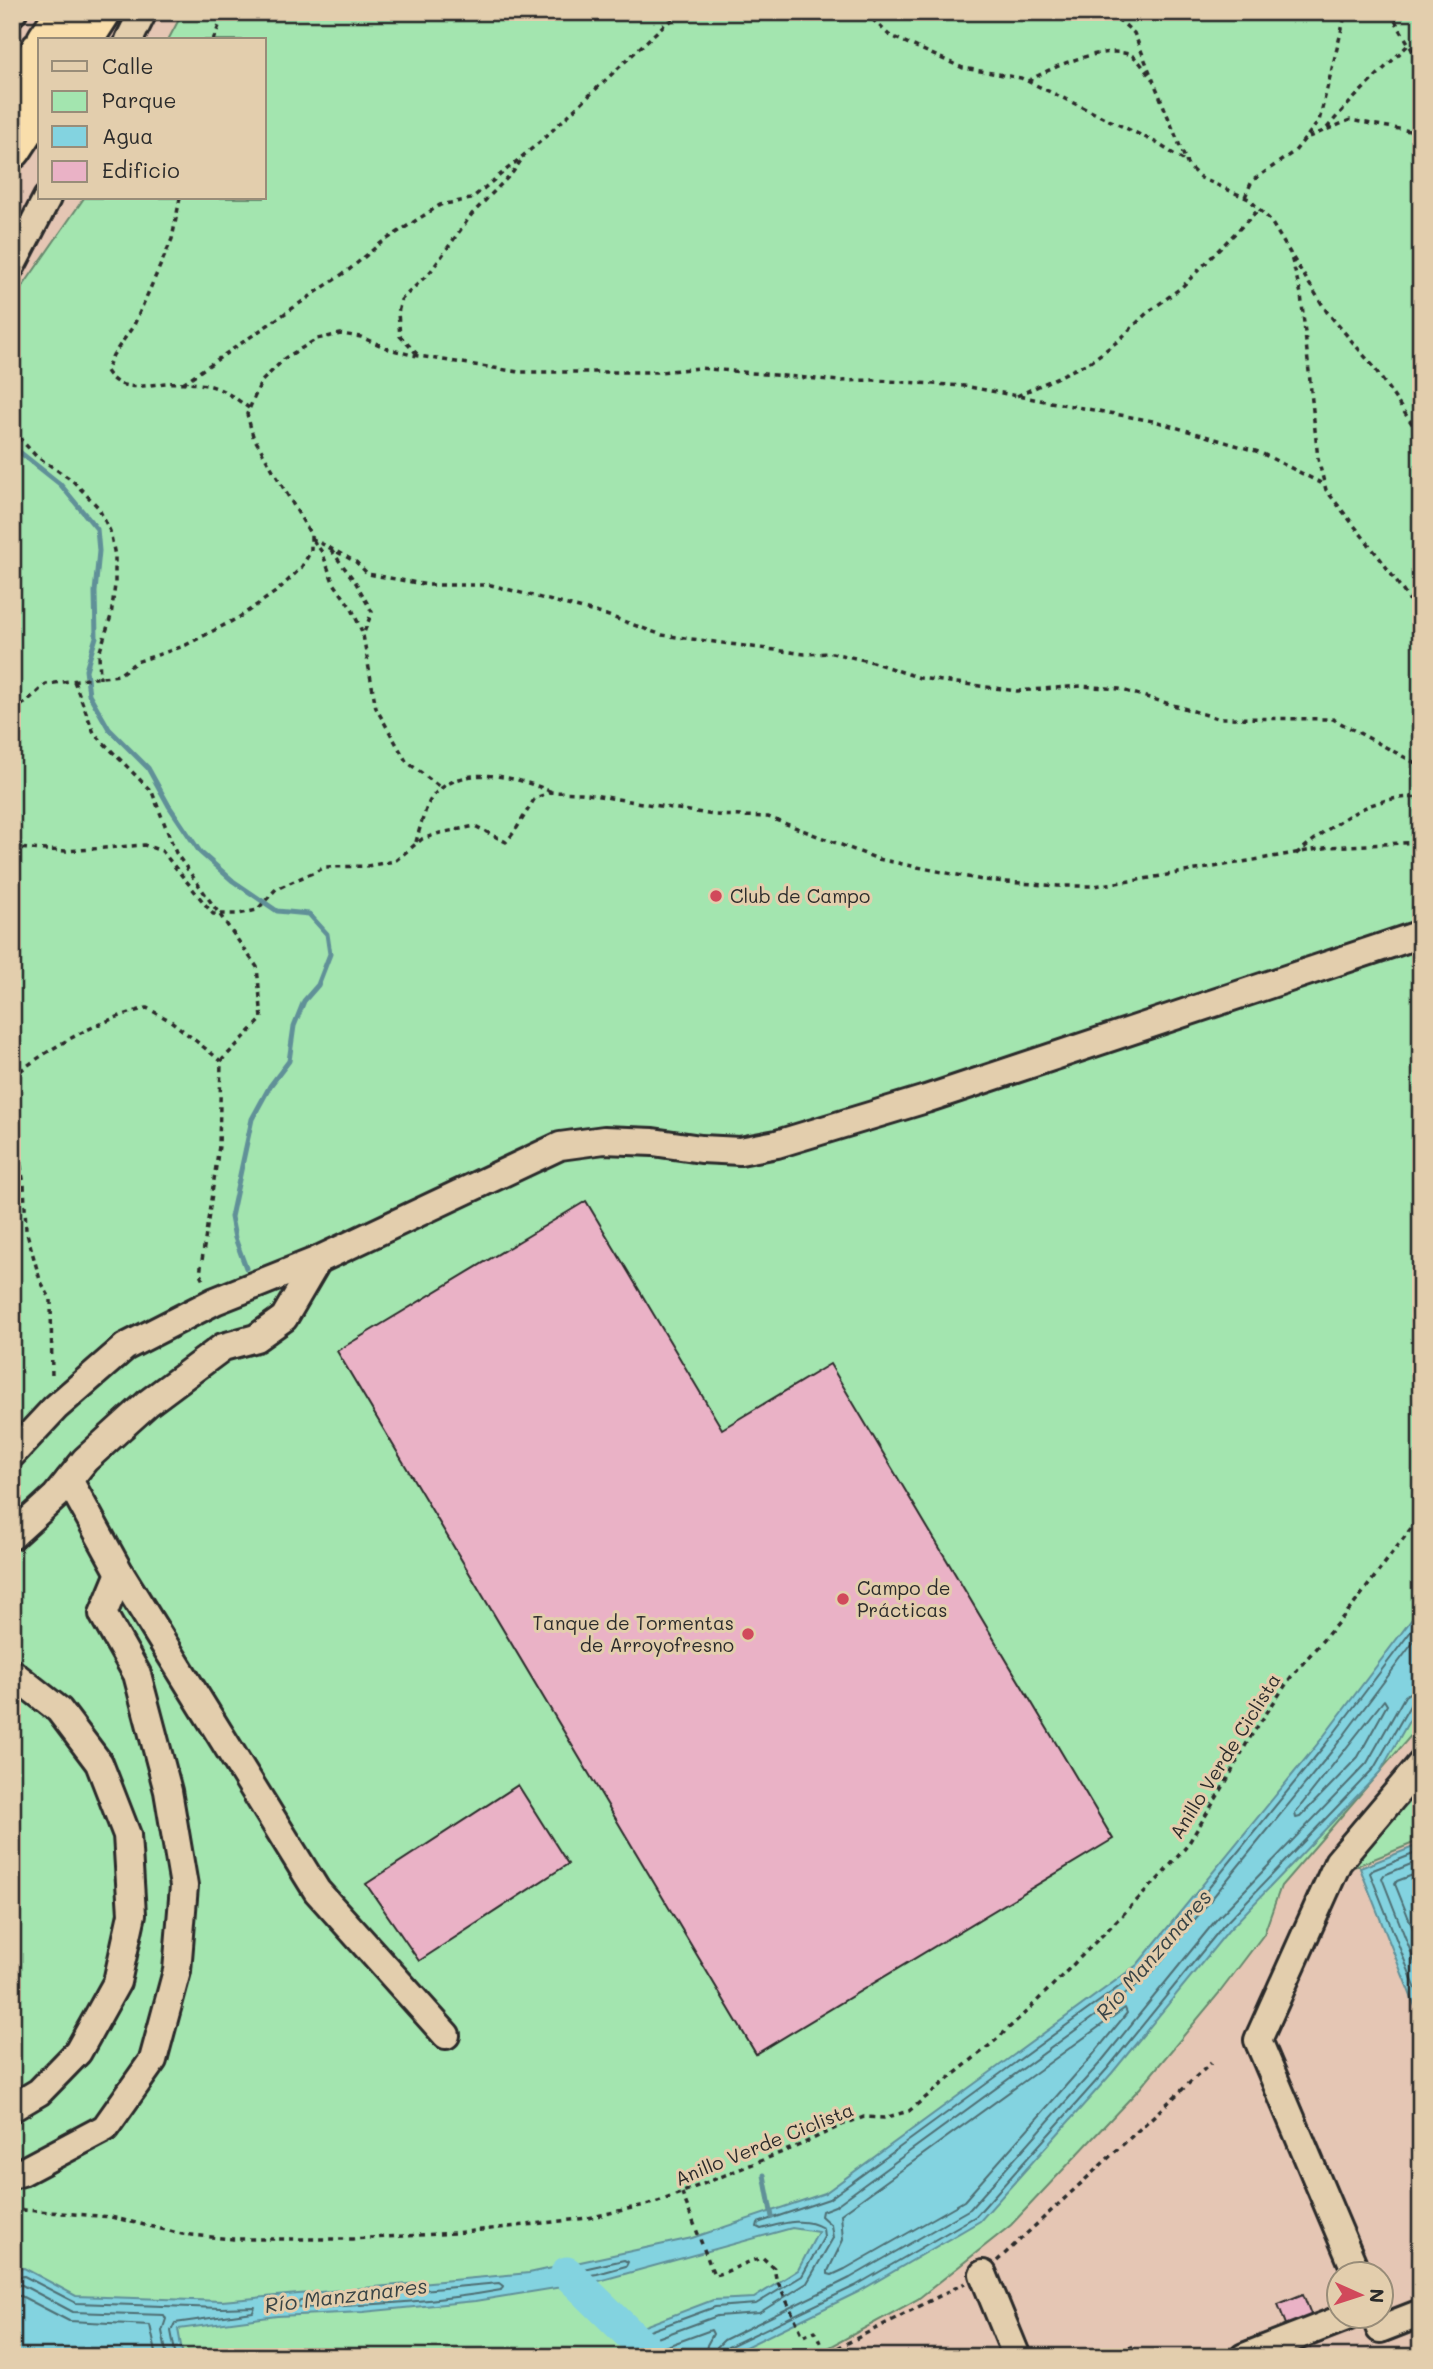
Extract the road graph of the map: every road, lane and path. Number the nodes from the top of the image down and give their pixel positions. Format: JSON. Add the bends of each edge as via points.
{"nodes":[{"id":1,"x":66,"y":12,"type":"edge"},
{"id":2,"x":101,"y":12,"type":"edge"},
{"id":3,"x":143,"y":12,"type":"edge"},
{"id":4,"x":225,"y":12,"type":"edge"},
{"id":5,"x":688,"y":12,"type":"edge"},
{"id":6,"x":865,"y":12,"type":"edge"},
{"id":7,"x":1110,"y":12,"type":"edge"},
{"id":8,"x":1346,"y":12,"type":"edge"},
{"id":9,"x":1390,"y":12,"type":"edge"},
{"id":10,"x":48,"y":38,"type":"edge"},
{"id":11,"x":84,"y":38,"type":"edge"},
{"id":12,"x":130,"y":38,"type":"edge"},
{"id":13,"x":214,"y":38,"type":"edge"},
{"id":14,"x":1408,"y":45,"type":"junction"},
{"id":15,"x":38,"y":54,"type":"edge"},
{"id":16,"x":1421,"y":65,"type":"edge"},
{"id":17,"x":1028,"y":81,"type":"junction"},
{"id":18,"x":1156,"y":84,"type":"junction"},
{"id":19,"x":12,"y":94,"type":"edge"},
{"id":20,"x":38,"y":109,"type":"edge"},
{"id":21,"x":1325,"y":130,"type":"junction"},
{"id":22,"x":1421,"y":133,"type":"edge"},
{"id":23,"x":1306,"y":139,"type":"junction"},
{"id":24,"x":12,"y":149,"type":"edge"},
{"id":25,"x":525,"y":154,"type":"junction"},
{"id":26,"x":1186,"y":162,"type":"junction"},
{"id":27,"x":1245,"y":197,"type":"junction"},
{"id":28,"x":46,"y":200,"type":"edge"},
{"id":29,"x":180,"y":200,"type":"edge"},
{"id":30,"x":1259,"y":209,"type":"junction"},
{"id":31,"x":1290,"y":254,"type":"junction"},
{"id":32,"x":12,"y":265,"type":"edge"},
{"id":33,"x":419,"y":356,"type":"junction"},
{"id":34,"x":183,"y":383,"type":"junction"},
{"id":35,"x":1016,"y":396,"type":"junction"},
{"id":36,"x":249,"y":408,"type":"junction"},
{"id":37,"x":12,"y":430,"type":"edge"},
{"id":38,"x":1421,"y":438,"type":"edge"},
{"id":39,"x":1325,"y":485,"type":"junction"},
{"id":40,"x":311,"y":538,"type":"junction"},
{"id":41,"x":330,"y":548,"type":"junction"},
{"id":42,"x":1412,"y":604,"type":"junction"},
{"id":43,"x":1421,"y":607,"type":"edge"},
{"id":44,"x":1421,"y":622,"type":"edge"},
{"id":45,"x":363,"y":635,"type":"junction"},
{"id":46,"x":100,"y":679,"type":"junction"},
{"id":47,"x":74,"y":681,"type":"junction"},
{"id":48,"x":12,"y":709,"type":"edge"},
{"id":49,"x":1421,"y":766,"type":"edge"},
{"id":50,"x":442,"y":789,"type":"junction"},
{"id":51,"x":552,"y":792,"type":"junction"},
{"id":52,"x":1421,"y":797,"type":"edge"},
{"id":53,"x":1421,"y":842,"type":"edge"},
{"id":54,"x":416,"y":844,"type":"junction"},
{"id":55,"x":12,"y":848,"type":"edge"},
{"id":56,"x":1294,"y":855,"type":"junction"},
{"id":57,"x":219,"y":914,"type":"junction"},
{"id":58,"x":1421,"y":934,"type":"edge"},
{"id":59,"x":221,"y":1062,"type":"junction"},
{"id":60,"x":12,"y":1077,"type":"edge"},
{"id":61,"x":12,"y":1127,"type":"edge"},
{"id":62,"x":318,"y":1260,"type":"junction"},
{"id":63,"x":215,"y":1301,"type":"junction"},
{"id":64,"x":52,"y":1412,"type":"junction"},
{"id":65,"x":12,"y":1454,"type":"edge"},
{"id":66,"x":69,"y":1480,"type":"junction"},
{"id":67,"x":1421,"y":1515,"type":"edge"},
{"id":68,"x":12,"y":1536,"type":"edge"},
{"id":69,"x":120,"y":1573,"type":"junction"},
{"id":70,"x":12,"y":1673,"type":"edge"},
{"id":71,"x":1421,"y":1764,"type":"edge"},
{"id":72,"x":446,"y":2035,"type":"dead end"},
{"id":73,"x":1211,"y":2063,"type":"dead end"},
{"id":74,"x":12,"y":2108,"type":"edge"},
{"id":75,"x":12,"y":2175,"type":"edge"},
{"id":76,"x":682,"y":2193,"type":"junction"},
{"id":77,"x":12,"y":2213,"type":"edge"},
{"id":78,"x":1351,"y":2260,"type":"edge"},
{"id":79,"x":983,"y":2274,"type":"junction"},
{"id":80,"x":1421,"y":2313,"type":"edge"},
{"id":81,"x":1394,"y":2324,"type":"edge"},
{"id":82,"x":1324,"y":2326,"type":"edge"},
{"id":83,"x":826,"y":2354,"type":"junction"},
{"id":84,"x":820,"y":2357,"type":"edge"},
{"id":85,"x":1017,"y":2357,"type":"edge"},
{"id":86,"x":1244,"y":2357,"type":"edge"}],
"edges":[{"from":1,"to":10,"type":"highway"},
{"from":2,"to":11,"type":"highway"},
{"from":3,"to":12,"type":"lane"},
{"from":4,"to":13,"type":"path"},
{"from":5,"to":25,"type":"path","via":[[665,24]]},
{"from":6,"to":17,"type":"path","via":[[889,35],[963,68]]},
{"from":7,"to":18,"type":"path","via":[[1135,33]]},
{"from":8,"to":23,"type":"path","via":[[1319,121]]},
{"from":9,"to":14,"type":"path"},
{"from":14,"to":16,"type":"path"},
{"from":14,"to":21,"type":"path"},
{"from":15,"to":19,"type":"highway"},
{"from":17,"to":18,"type":"path","via":[[1048,69],[1112,50],[1133,56]]},
{"from":17,"to":26,"type":"path","via":[[1156,142]]},
{"from":18,"to":26,"type":"path"},
{"from":20,"to":24,"type":"highway"},
{"from":21,"to":22,"type":"path","via":[[1349,120]]},
{"from":21,"to":23,"type":"path"},
{"from":23,"to":27,"type":"path","via":[[1295,152],[1252,181]]},
{"from":25,"to":33,"type":"path","via":[[401,300],[400,336]]},
{"from":25,"to":34,"type":"path","via":[[471,199],[440,205],[380,243],[350,270]]},
{"from":26,"to":27,"type":"path","via":[[1201,178]]},
{"from":27,"to":30,"type":"path"},
{"from":28,"to":32,"type":"lane"},
{"from":29,"to":34,"type":"path","via":[[172,239],[134,325],[106,371],[111,380],[137,388]]},
{"from":30,"to":31,"type":"path"},
{"from":30,"to":35,"type":"path","via":[[1182,287],[1118,341],[1090,362]]},
{"from":31,"to":38,"type":"path","via":[[1326,312],[1373,366]]},
{"from":31,"to":39,"type":"path","via":[[1301,294],[1318,459]]},
{"from":33,"to":35,"type":"path","via":[[519,372],[699,368],[964,386]]},
{"from":33,"to":36,"type":"path","via":[[361,337],[341,334],[317,339],[285,358],[261,382]]},
{"from":34,"to":36,"type":"path","via":[[211,386]]},
{"from":35,"to":39,"type":"path","via":[[1158,422],[1259,452]]},
{"from":36,"to":40,"type":"path","via":[[253,436]]},
{"from":37,"to":46,"type":"path","via":[[36,456],[72,480],[98,507],[110,531],[115,585],[99,654]]},
{"from":39,"to":42,"type":"path"},
{"from":40,"to":41,"type":"path"},
{"from":40,"to":45,"type":"path"},
{"from":40,"to":46,"type":"path","via":[[311,551],[301,568],[238,618],[184,646],[136,662],[119,675]]},
{"from":41,"to":45,"type":"path","via":[[372,612]]},
{"from":41,"to":49,"type":"path","via":[[368,574],[428,585],[491,585],[662,635],[805,654],[832,653],[920,678],[1017,691],[1081,686],[1119,689],[1217,718],[1332,719]]},
{"from":42,"to":43,"type":"path"},
{"from":42,"to":44,"type":"path"},
{"from":45,"to":50,"type":"path","via":[[376,708],[406,761]]},
{"from":46,"to":47,"type":"path"},
{"from":47,"to":48,"type":"path","via":[[46,684]]},
{"from":47,"to":57,"type":"path","via":[[94,733],[152,792],[176,853]]},
{"from":50,"to":51,"type":"path","via":[[453,780],[483,775],[525,780]]},
{"from":50,"to":54,"type":"path","via":[[432,797]]},
{"from":51,"to":54,"type":"path","via":[[535,798],[506,842],[475,826],[440,833]]},
{"from":51,"to":56,"type":"path","via":[[714,815],[768,817],[877,859],[982,880],[1093,886]]},
{"from":52,"to":56,"type":"path","via":[[1377,801],[1343,817]]},
{"from":53,"to":56,"type":"path","via":[[1330,847]]},
{"from":54,"to":57,"type":"path","via":[[395,861],[326,867],[276,889],[257,910]]},
{"from":55,"to":57,"type":"path","via":[[66,852],[144,845],[162,851],[213,914]]},
{"from":57,"to":59,"type":"path","via":[[257,967],[262,1019]]},
{"from":58,"to":62,"type":"lane","via":[[777,1144],[740,1151],[604,1140],[560,1146]]},
{"from":59,"to":60,"type":"path","via":[[171,1021],[147,1008],[78,1033]]},
{"from":59,"to":63,"type":"path","via":[[219,1146],[200,1274]]},
{"from":61,"to":64,"type":"path","via":[[24,1184],[26,1230],[40,1280],[51,1300]]},
{"from":62,"to":63,"type":"lane"},
{"from":62,"to":66,"type":"lane","via":[[284,1318],[256,1338],[223,1347],[197,1364],[148,1403]]},
{"from":63,"to":64,"type":"lane","via":[[125,1347]]},
{"from":64,"to":65,"type":"lane"},
{"from":66,"to":68,"type":"lane"},
{"from":66,"to":69,"type":"lane"},
{"from":67,"to":76,"type":"path","name":"Anillo Verde Ciclista","via":[[1355,1603],[1292,1676],[1187,1846],[1004,2033],[909,2111],[844,2124]]},
{"from":69,"to":72,"type":"lane","via":[[317,1891]]},
{"from":69,"to":75,"type":"lane","via":[[103,1614],[137,1674],[168,1791],[184,1886],[177,1971],[153,2060],[104,2128]]},
{"from":70,"to":74,"type":"lane","via":[[59,1710],[99,1763],[127,1835],[132,1914],[117,1982],[78,2052],[39,2092]]},
{"from":71,"to":78,"type":"lane","via":[[1338,1862],[1258,2040]]},
{"from":73,"to":79,"type":"path"},
{"from":76,"to":77,"type":"path","name":"Anillo Verde Ciclista","via":[[588,2218],[352,2239],[233,2239],[182,2234],[111,2217],[25,2210]]},
{"from":76,"to":83,"type":"path","via":[[713,2275],[763,2259],[774,2268],[803,2336],[815,2331]]},
{"from":79,"to":83,"type":"path"},
{"from":79,"to":85,"type":"lane"},
{"from":80,"to":81,"type":"lane"},
{"from":82,"to":86,"type":"lane"},
{"from":83,"to":84,"type":"path"}]}
